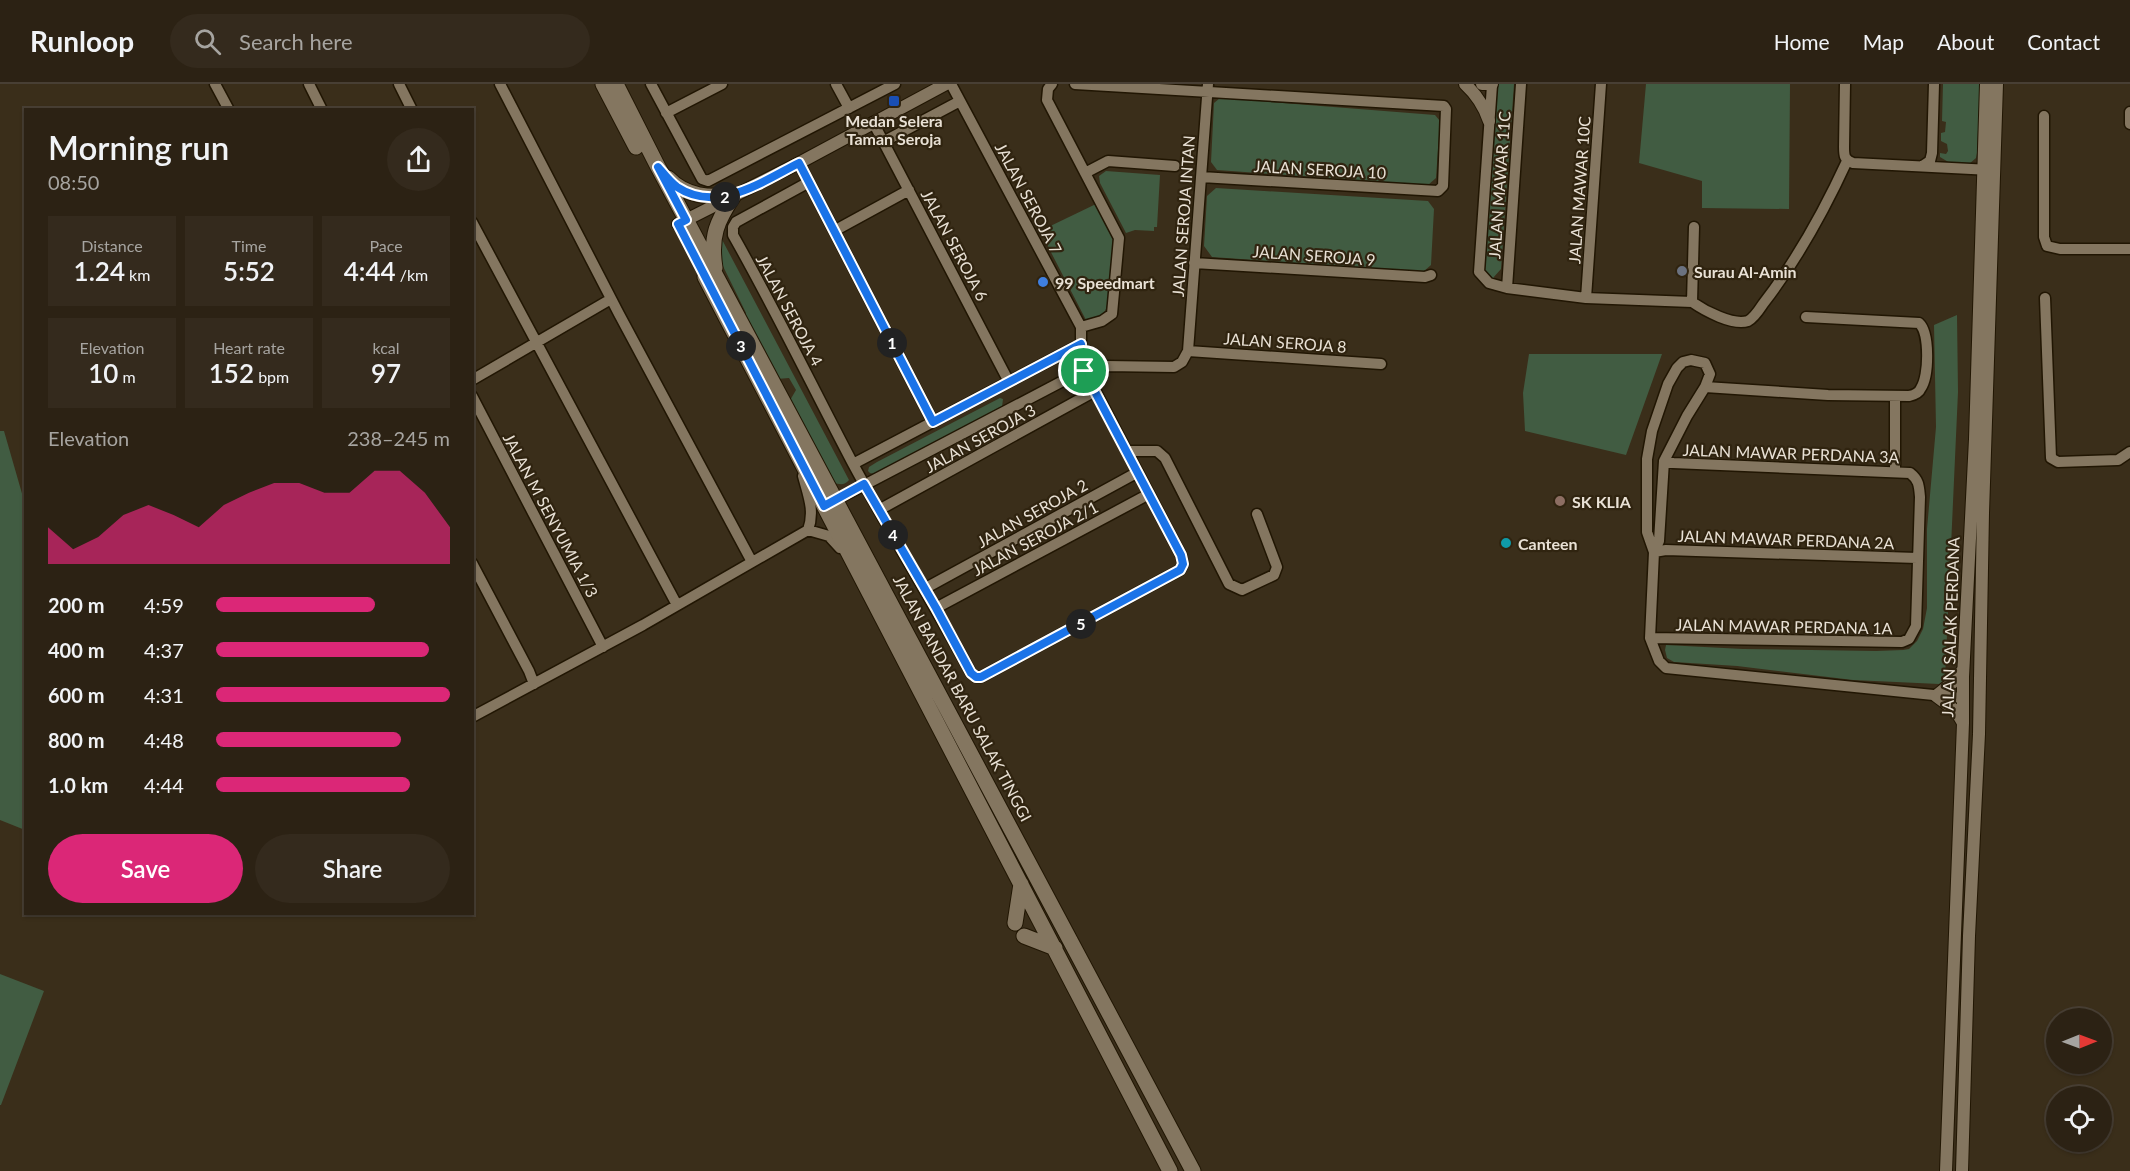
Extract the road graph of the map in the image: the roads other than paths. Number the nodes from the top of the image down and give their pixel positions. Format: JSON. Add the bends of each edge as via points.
{"nodes":[{"id":1,"x":214,"y":84,"type":"edge"},
{"id":2,"x":309,"y":84,"type":"edge"},
{"id":3,"x":399,"y":84,"type":"edge"},
{"id":4,"x":500,"y":84,"type":"edge"},
{"id":5,"x":603,"y":84,"type":"edge"},
{"id":6,"x":616,"y":84,"type":"edge"},
{"id":7,"x":651,"y":84,"type":"edge"},
{"id":8,"x":722,"y":84,"type":"edge"},
{"id":9,"x":836,"y":84,"type":"edge"},
{"id":10,"x":895,"y":84,"type":"edge"},
{"id":11,"x":946,"y":84,"type":"edge"},
{"id":12,"x":951,"y":84,"type":"edge"},
{"id":13,"x":1052,"y":84,"type":"edge"},
{"id":14,"x":1075,"y":84,"type":"edge"},
{"id":15,"x":1465,"y":84,"type":"edge"},
{"id":16,"x":1482,"y":84,"type":"edge"},
{"id":17,"x":1492,"y":84,"type":"edge"},
{"id":18,"x":1521,"y":84,"type":"edge"},
{"id":19,"x":1602,"y":84,"type":"edge"},
{"id":20,"x":1845,"y":84,"type":"edge"},
{"id":21,"x":1934,"y":84,"type":"edge"},
{"id":22,"x":1986,"y":84,"type":"edge"},
{"id":23,"x":1997,"y":84,"type":"edge"},
{"id":24,"x":1207,"y":87,"type":"edge"},
{"id":25,"x":960,"y":101,"type":"junction"},
{"id":26,"x":228,"y":108,"type":"edge"},
{"id":27,"x":321,"y":108,"type":"edge"},
{"id":28,"x":411,"y":108,"type":"edge"},
{"id":29,"x":849,"y":108,"type":"junction"},
{"id":30,"x":2130,"y":112,"type":"edge"},
{"id":31,"x":666,"y":113,"type":"junction"},
{"id":32,"x":2044,"y":116,"type":"dead end"},
{"id":33,"x":1490,"y":121,"type":"junction"},
{"id":34,"x":873,"y":122,"type":"junction"},
{"id":35,"x":2130,"y":124,"type":"edge"},
{"id":36,"x":883,"y":142,"type":"junction"},
{"id":37,"x":1847,"y":161,"type":"junction"},
{"id":38,"x":799,"y":163,"type":"junction"},
{"id":39,"x":1924,"y":165,"type":"junction"},
{"id":40,"x":1175,"y":166,"type":"dead end"},
{"id":41,"x":658,"y":167,"type":"junction"},
{"id":42,"x":1989,"y":169,"type":"junction"},
{"id":43,"x":1085,"y":173,"type":"junction"},
{"id":44,"x":1201,"y":177,"type":"junction"},
{"id":45,"x":809,"y":182,"type":"junction"},
{"id":46,"x":909,"y":190,"type":"junction"},
{"id":47,"x":735,"y":195,"type":"junction"},
{"id":48,"x":682,"y":222,"type":"junction"},
{"id":49,"x":474,"y":226,"type":"edge"},
{"id":50,"x":1694,"y":227,"type":"dead end"},
{"id":51,"x":834,"y":231,"type":"junction"},
{"id":52,"x":2130,"y":249,"type":"edge"},
{"id":53,"x":1194,"y":263,"type":"junction"},
{"id":54,"x":716,"y":275,"type":"junction"},
{"id":55,"x":1431,"y":275,"type":"dead end"},
{"id":56,"x":1507,"y":288,"type":"junction"},
{"id":57,"x":1586,"y":298,"type":"junction"},
{"id":58,"x":2045,"y":298,"type":"dead end"},
{"id":59,"x":611,"y":299,"type":"junction"},
{"id":60,"x":1692,"y":302,"type":"junction"},
{"id":61,"x":1806,"y":317,"type":"dead end"},
{"id":62,"x":1081,"y":327,"type":"junction"},
{"id":63,"x":537,"y":342,"type":"junction"},
{"id":64,"x":1081,"y":344,"type":"junction"},
{"id":65,"x":1188,"y":351,"type":"junction"},
{"id":66,"x":1381,"y":364,"type":"dead end"},
{"id":67,"x":1084,"y":371,"type":"junction"},
{"id":68,"x":474,"y":380,"type":"edge"},
{"id":69,"x":1009,"y":382,"type":"junction"},
{"id":70,"x":1705,"y":387,"type":"junction"},
{"id":71,"x":1095,"y":391,"type":"junction"},
{"id":72,"x":1895,"y":396,"type":"junction"},
{"id":73,"x":474,"y":400,"type":"edge"},
{"id":74,"x":933,"y":422,"type":"junction"},
{"id":75,"x":1127,"y":450,"type":"junction"},
{"id":76,"x":2130,"y":452,"type":"edge"},
{"id":77,"x":798,"y":455,"type":"junction"},
{"id":78,"x":1664,"y":461,"type":"junction"},
{"id":79,"x":853,"y":464,"type":"junction"},
{"id":80,"x":1138,"y":472,"type":"junction"},
{"id":81,"x":1895,"y":472,"type":"junction"},
{"id":82,"x":864,"y":484,"type":"junction"},
{"id":83,"x":1149,"y":494,"type":"junction"},
{"id":84,"x":830,"y":502,"type":"junction"},
{"id":85,"x":879,"y":510,"type":"junction"},
{"id":86,"x":1257,"y":514,"type":"dead end"},
{"id":87,"x":808,"y":530,"type":"junction"},
{"id":88,"x":1654,"y":552,"type":"junction"},
{"id":89,"x":1917,"y":558,"type":"junction"},
{"id":90,"x":752,"y":562,"type":"junction"},
{"id":91,"x":474,"y":567,"type":"edge"},
{"id":92,"x":863,"y":579,"type":"junction"},
{"id":93,"x":924,"y":589,"type":"junction"},
{"id":94,"x":677,"y":605,"type":"junction"},
{"id":95,"x":936,"y":608,"type":"junction"},
{"id":96,"x":1650,"y":638,"type":"junction"},
{"id":97,"x":603,"y":647,"type":"junction"},
{"id":98,"x":1963,"y":670,"type":"junction"},
{"id":99,"x":534,"y":684,"type":"junction"},
{"id":100,"x":1936,"y":696,"type":"junction"},
{"id":101,"x":1963,"y":698,"type":"junction"},
{"id":102,"x":1979,"y":698,"type":"junction"},
{"id":103,"x":474,"y":716,"type":"edge"},
{"id":104,"x":1963,"y":723,"type":"junction"},
{"id":105,"x":1021,"y":884,"type":"junction"},
{"id":106,"x":1015,"y":923,"type":"dead end"},
{"id":107,"x":1024,"y":936,"type":"dead end"},
{"id":108,"x":1054,"y":948,"type":"junction"},
{"id":109,"x":1951,"y":1006,"type":"junction"},
{"id":110,"x":1968,"y":1006,"type":"junction"},
{"id":111,"x":1189,"y":1170,"type":"edge"},
{"id":112,"x":1170,"y":1171,"type":"edge"},
{"id":113,"x":1946,"y":1171,"type":"edge"},
{"id":114,"x":1962,"y":1171,"type":"edge"}],
"edges":[{"from":1,"to":26,"type":"street"},
{"from":2,"to":27,"type":"street"},
{"from":3,"to":28,"type":"street"},
{"from":4,"to":59,"type":"street"},
{"from":5,"to":48,"type":"main road","name":"JALAN BANDAR BARU SALAK TINGGI"},
{"from":6,"to":41,"type":"main road","name":"JALAN BANDAR BARU SALAK TINGGI"},
{"from":7,"to":31,"type":"street"},
{"from":8,"to":31,"type":"street"},
{"from":9,"to":29,"type":"street"},
{"from":10,"to":29,"type":"street"},
{"from":11,"to":34,"type":"street"},
{"from":12,"to":25,"type":"street","name":"JALAN SEROJA 7"},
{"from":13,"to":43,"type":"street","via":[[1047,100]]},
{"from":14,"to":24,"type":"street"},
{"from":15,"to":33,"type":"street"},
{"from":16,"to":17,"type":"street"},
{"from":17,"to":33,"type":"street"},
{"from":18,"to":56,"type":"street","name":"JALAN MAWAR 11C"},
{"from":19,"to":57,"type":"street","name":"JALAN MAWAR 10C"},
{"from":20,"to":37,"type":"street"},
{"from":21,"to":39,"type":"street","via":[[1932,153]]},
{"from":22,"to":42,"type":"street","name":"JALAN SALAK PERDANA"},
{"from":23,"to":42,"type":"street","name":"JALAN SALAK PERDANA"},
{"from":24,"to":44,"type":"street","name":"JALAN SEROJA INTAN"},
{"from":24,"to":44,"type":"street","name":"JALAN SEROJA 10","via":[[1444,106],[1447,112],[1443,186],[1438,191]]},
{"from":25,"to":36,"type":"street"},
{"from":25,"to":62,"type":"street","name":"JALAN SEROJA 7"},
{"from":29,"to":31,"type":"street","via":[[712,180],[702,179]]},
{"from":30,"to":35,"type":"street"},
{"from":32,"to":52,"type":"street","via":[[2044,237],[2048,246]]},
{"from":33,"to":56,"type":"street","via":[[1479,272],[1490,283]]},
{"from":34,"to":36,"type":"street","name":"JALAN SEROJA 6"},
{"from":34,"to":38,"type":"street"},
{"from":36,"to":46,"type":"street","name":"JALAN SEROJA 6"},
{"from":37,"to":39,"type":"street"},
{"from":37,"to":60,"type":"street","via":[[1787,271],[1751,320],[1742,322],[1708,313]]},
{"from":38,"to":45,"type":"street"},
{"from":38,"to":47,"type":"street"},
{"from":39,"to":42,"type":"street"},
{"from":40,"to":43,"type":"street","via":[[1108,161]]},
{"from":41,"to":47,"type":"main road","via":[[688,193],[717,198]]},
{"from":41,"to":48,"type":"main road","name":"JALAN BANDAR BARU SALAK TINGGI"},
{"from":42,"to":98,"type":"street","name":"JALAN SALAK PERDANA"},
{"from":42,"to":102,"type":"street","name":"JALAN SALAK PERDANA"},
{"from":43,"to":62,"type":"street","via":[[1119,238],[1112,314]]},
{"from":44,"to":53,"type":"street","name":"JALAN SEROJA INTAN"},
{"from":45,"to":51,"type":"street"},
{"from":45,"to":79,"type":"street","name":"JALAN SEROJA 4","via":[[736,222],[734,235]]},
{"from":46,"to":51,"type":"street"},
{"from":46,"to":69,"type":"street","name":"JALAN SEROJA 6"},
{"from":47,"to":48,"type":"street"},
{"from":47,"to":54,"type":"main road","via":[[714,233]]},
{"from":48,"to":54,"type":"main road","name":"JALAN BANDAR BARU SALAK TINGGI"},
{"from":48,"to":77,"type":"main road","name":"JALAN BANDAR BARU SALAK TINGGI"},
{"from":49,"to":63,"type":"street"},
{"from":50,"to":60,"type":"street"},
{"from":51,"to":74,"type":"street"},
{"from":53,"to":55,"type":"street","name":"JALAN SEROJA 9","via":[[1425,278]]},
{"from":53,"to":65,"type":"street","name":"JALAN SEROJA INTAN"},
{"from":54,"to":84,"type":"main road","name":"JALAN BANDAR BARU SALAK TINGGI"},
{"from":56,"to":57,"type":"street"},
{"from":57,"to":60,"type":"street"},
{"from":58,"to":76,"type":"street","via":[[2051,458],[2058,462],[2118,460]]},
{"from":59,"to":63,"type":"street"},
{"from":59,"to":90,"type":"street"},
{"from":61,"to":72,"type":"street","via":[[1920,323],[1926,334],[1927,371],[1917,393]]},
{"from":62,"to":64,"type":"street"},
{"from":63,"to":68,"type":"street"},
{"from":63,"to":94,"type":"street"},
{"from":64,"to":67,"type":"street"},
{"from":64,"to":69,"type":"street"},
{"from":65,"to":66,"type":"street","name":"JALAN SEROJA 8"},
{"from":65,"to":67,"type":"street","via":[[1174,367],[1106,366]]},
{"from":67,"to":71,"type":"street"},
{"from":67,"to":82,"type":"street"},
{"from":69,"to":74,"type":"street"},
{"from":70,"to":72,"type":"street"},
{"from":70,"to":78,"type":"street"},
{"from":70,"to":88,"type":"street","via":[[1710,374],[1705,363],[1683,362],[1668,384],[1652,431],[1647,459],[1647,532]]},
{"from":71,"to":75,"type":"street"},
{"from":71,"to":85,"type":"street","name":"JALAN SEROJA 3"},
{"from":72,"to":81,"type":"street"},
{"from":73,"to":97,"type":"street","name":"JALAN M SENYUMIA 1/3"},
{"from":74,"to":79,"type":"street"},
{"from":75,"to":80,"type":"street"},
{"from":75,"to":86,"type":"street","via":[[1157,451],[1165,458],[1229,584],[1242,590],[1274,575],[1277,567]]},
{"from":77,"to":84,"type":"main road","name":"JALAN BANDAR BARU SALAK TINGGI"},
{"from":77,"to":87,"type":"street","via":[[812,508]]},
{"from":78,"to":81,"type":"street","name":"JALAN MAWAR PERDANA 3A"},
{"from":78,"to":88,"type":"street","via":[[1659,541]]},
{"from":79,"to":82,"type":"street","name":"JALAN SEROJA 4"},
{"from":80,"to":83,"type":"street"},
{"from":80,"to":93,"type":"street","name":"JALAN SEROJA 2"},
{"from":81,"to":89,"type":"street","name":"JALAN MAWAR PERDANA 3A","via":[[1910,473],[1919,485]]},
{"from":82,"to":84,"type":"street"},
{"from":82,"to":85,"type":"street","name":"JALAN SEROJA 4"},
{"from":83,"to":95,"type":"street","name":"JALAN SEROJA 2/1"},
{"from":83,"to":95,"type":"street","name":"JALAN SEROJA 4","via":[[1181,555],[1180,570],[981,677],[971,673]]},
{"from":84,"to":92,"type":"main road","name":"JALAN BANDAR BARU SALAK TINGGI"},
{"from":84,"to":111,"type":"main road","name":"JALAN BANDAR BARU SALAK TINGGI"},
{"from":85,"to":93,"type":"street","name":"JALAN SEROJA 4"},
{"from":87,"to":90,"type":"street"},
{"from":87,"to":92,"type":"street","via":[[833,538]]},
{"from":88,"to":89,"type":"street","name":"JALAN MAWAR PERDANA 2A"},
{"from":88,"to":96,"type":"street"},
{"from":89,"to":96,"type":"street","name":"JALAN MAWAR PERDANA 1A","via":[[1916,626],[1909,639],[1902,642]]},
{"from":90,"to":94,"type":"street"},
{"from":91,"to":99,"type":"street"},
{"from":92,"to":105,"type":"main road","name":"JALAN BANDAR BARU SALAK TINGGI"},
{"from":93,"to":95,"type":"street","name":"JALAN SEROJA 4"},
{"from":94,"to":97,"type":"street"},
{"from":96,"to":100,"type":"street","via":[[1666,668]]},
{"from":97,"to":99,"type":"street"},
{"from":98,"to":100,"type":"street"},
{"from":98,"to":101,"type":"street","name":"JALAN SALAK PERDANA"},
{"from":99,"to":103,"type":"street"},
{"from":100,"to":101,"type":"street"},
{"from":100,"to":104,"type":"street","via":[[1956,711]]},
{"from":101,"to":102,"type":"street"},
{"from":101,"to":104,"type":"street","name":"JALAN SALAK PERDANA"},
{"from":102,"to":110,"type":"street","name":"JALAN SALAK PERDANA"},
{"from":104,"to":109,"type":"street","name":"JALAN SALAK PERDANA"},
{"from":105,"to":106,"type":"main road"},
{"from":105,"to":108,"type":"main road","name":"JALAN BANDAR BARU SALAK TINGGI"},
{"from":107,"to":108,"type":"main road"},
{"from":108,"to":112,"type":"main road","name":"JALAN BANDAR BARU SALAK TINGGI"},
{"from":109,"to":110,"type":"street"},
{"from":109,"to":113,"type":"street","name":"JALAN SALAK PERDANA"},
{"from":110,"to":114,"type":"street","name":"JALAN SALAK PERDANA"}]}
